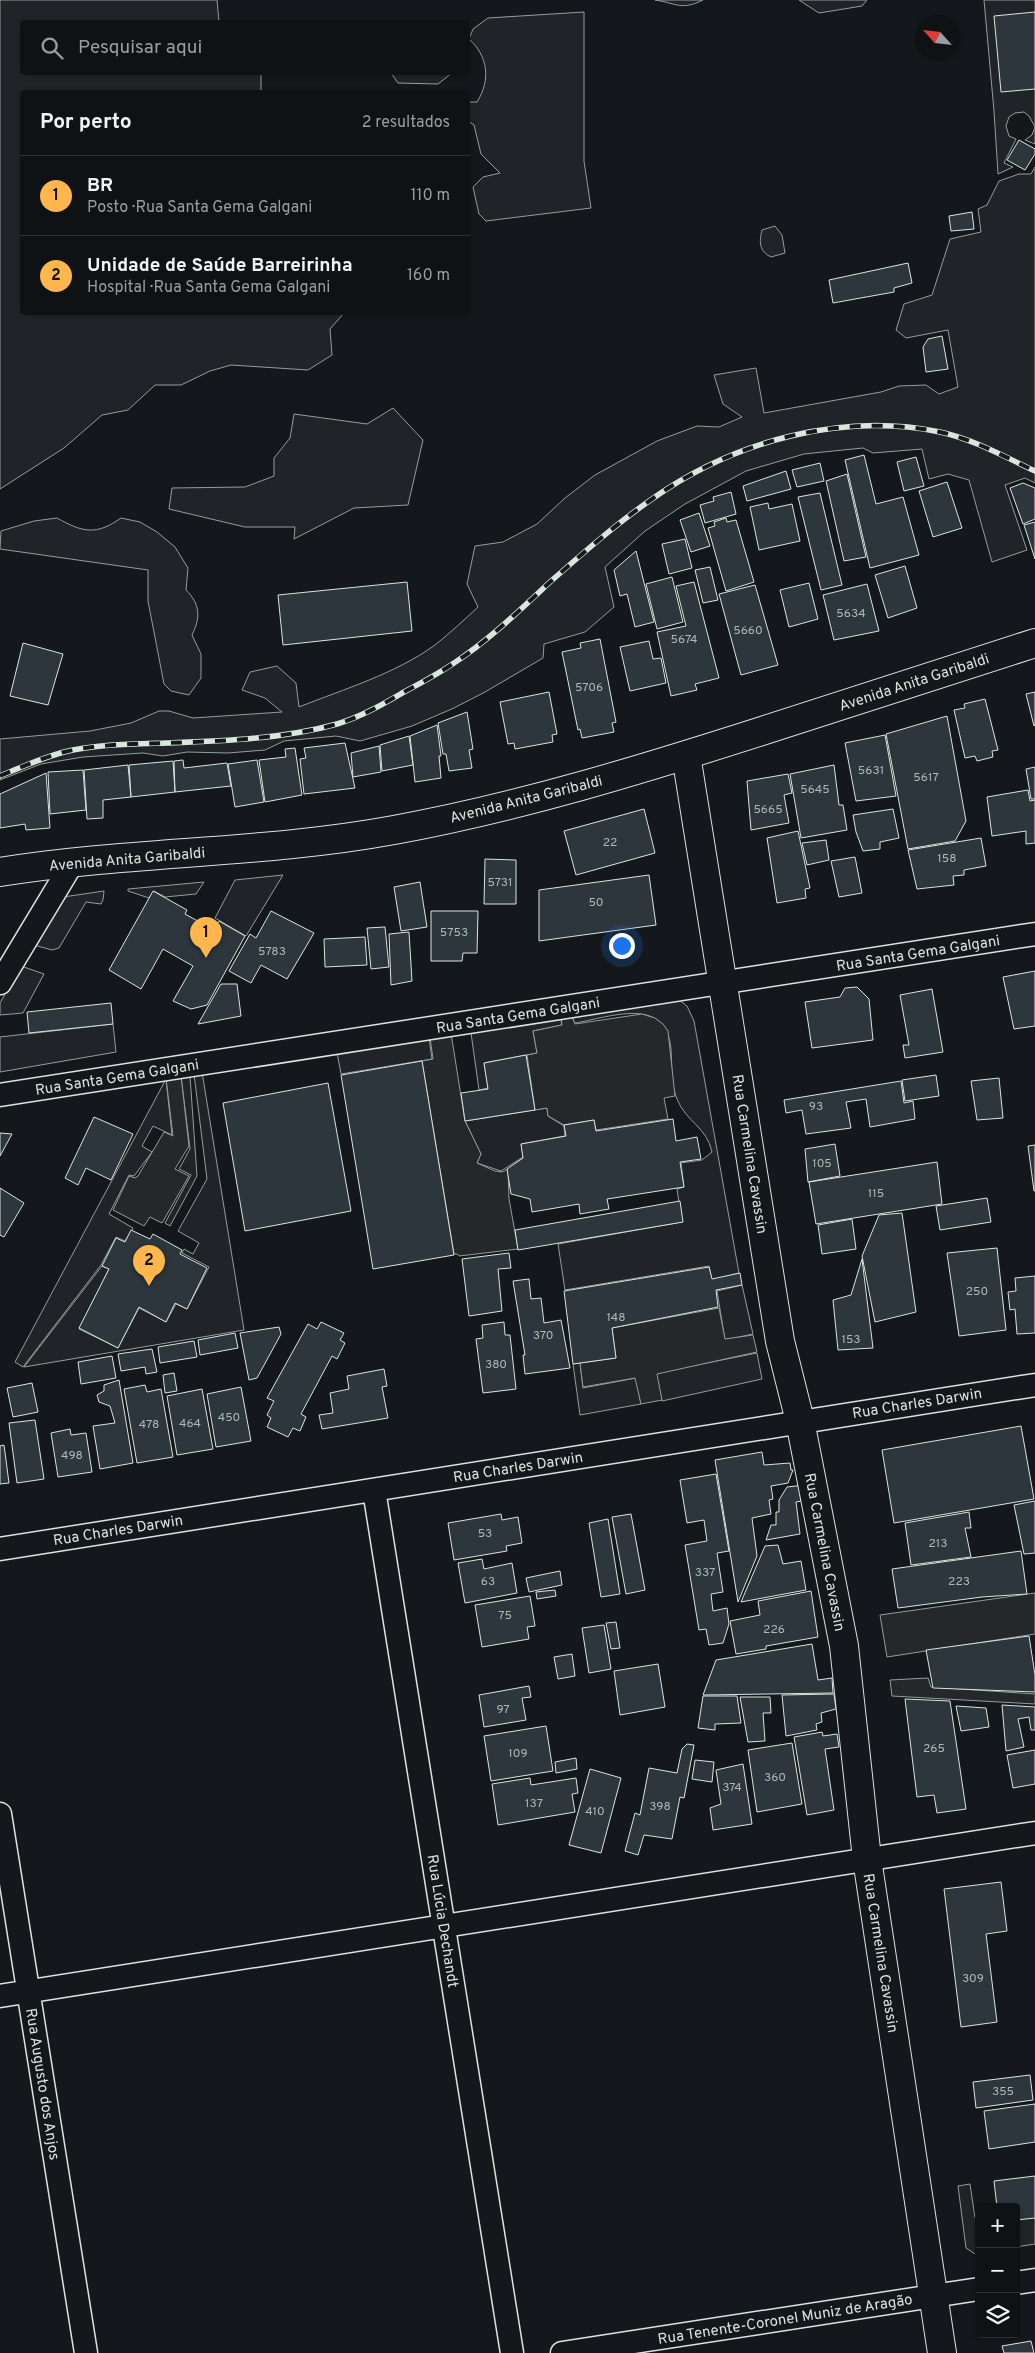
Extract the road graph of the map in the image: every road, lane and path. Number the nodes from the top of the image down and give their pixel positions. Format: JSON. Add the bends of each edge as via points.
{"nodes":[{"id":1,"x":1035,"y":643,"type":"edge"},
{"id":2,"x":686,"y":755,"type":"junction"},
{"id":3,"x":73,"y":862,"type":"junction"},
{"id":4,"x":0,"y":872,"type":"edge"},
{"id":5,"x":1035,"y":934,"type":"edge"},
{"id":6,"x":0,"y":983,"type":"edge"},
{"id":7,"x":722,"y":983,"type":"junction"},
{"id":8,"x":0,"y":1095,"type":"edge"},
{"id":9,"x":1035,"y":1384,"type":"edge"},
{"id":10,"x":800,"y":1422,"type":"junction"},
{"id":11,"x":374,"y":1490,"type":"junction"},
{"id":12,"x":0,"y":1549,"type":"edge"},
{"id":13,"x":0,"y":1814,"type":"edge"},
{"id":14,"x":1035,"y":1833,"type":"edge"},
{"id":15,"x":867,"y":1859,"type":"junction"},
{"id":16,"x":444,"y":1926,"type":"junction"},
{"id":17,"x":28,"y":1992,"type":"junction"},
{"id":18,"x":0,"y":1996,"type":"edge"},
{"id":19,"x":1035,"y":2280,"type":"edge"},
{"id":20,"x":1020,"y":2282,"type":"edge"},
{"id":21,"x":975,"y":2290,"type":"edge"},
{"id":22,"x":932,"y":2296,"type":"junction"},
{"id":23,"x":86,"y":2353,"type":"edge"},
{"id":24,"x":512,"y":2353,"type":"edge"},
{"id":25,"x":562,"y":2353,"type":"edge"},
{"id":26,"x":942,"y":2353,"type":"edge"}],
"edges":[{"from":1,"to":2,"type":"main road","name":"Avenida Anita Garibaldi"},
{"from":2,"to":3,"type":"main road","name":"Avenida Anita Garibaldi","via":[[517,804],[390,831],[310,843]]},
{"from":2,"to":7,"type":"main road","name":"Rua Carmelina Cavassin"},
{"from":3,"to":4,"type":"main road","name":"Avenida Anita Garibaldi"},
{"from":3,"to":6,"type":"street"},
{"from":5,"to":7,"type":"street","name":"Rua Santa Gema Galgani"},
{"from":7,"to":8,"type":"street","name":"Rua Santa Gema Galgani"},
{"from":7,"to":10,"type":"main road","name":"Rua Carmelina Cavassin","via":[[780,1341]]},
{"from":9,"to":10,"type":"street","name":"Rua Charles Darwin"},
{"from":10,"to":11,"type":"street","name":"Rua Charles Darwin"},
{"from":10,"to":15,"type":"main road","name":"Rua Carmelina Cavassin","via":[[844,1646]]},
{"from":11,"to":12,"type":"street","name":"Rua Charles Darwin"},
{"from":11,"to":16,"type":"street","name":"Rua Lúcia Dechandt"},
{"from":13,"to":17,"type":"street","name":"Rua Augusto dos Anjos"},
{"from":14,"to":15,"type":"street"},
{"from":15,"to":16,"type":"street"},
{"from":15,"to":22,"type":"main road","name":"Rua Carmelina Cavassin"},
{"from":16,"to":17,"type":"street"},
{"from":16,"to":24,"type":"street","name":"Rua Lúcia Dechandt"},
{"from":17,"to":18,"type":"street"},
{"from":17,"to":23,"type":"street","name":"Rua Augusto dos Anjos"},
{"from":19,"to":20,"type":"street"},
{"from":21,"to":22,"type":"street","name":"Rua Tenente-Coronel Muniz de Aragão"},
{"from":22,"to":25,"type":"street","name":"Rua Tenente-Coronel Muniz de Aragão"},
{"from":22,"to":26,"type":"main road","name":"Rua Carmelina Cavassin"}]}
